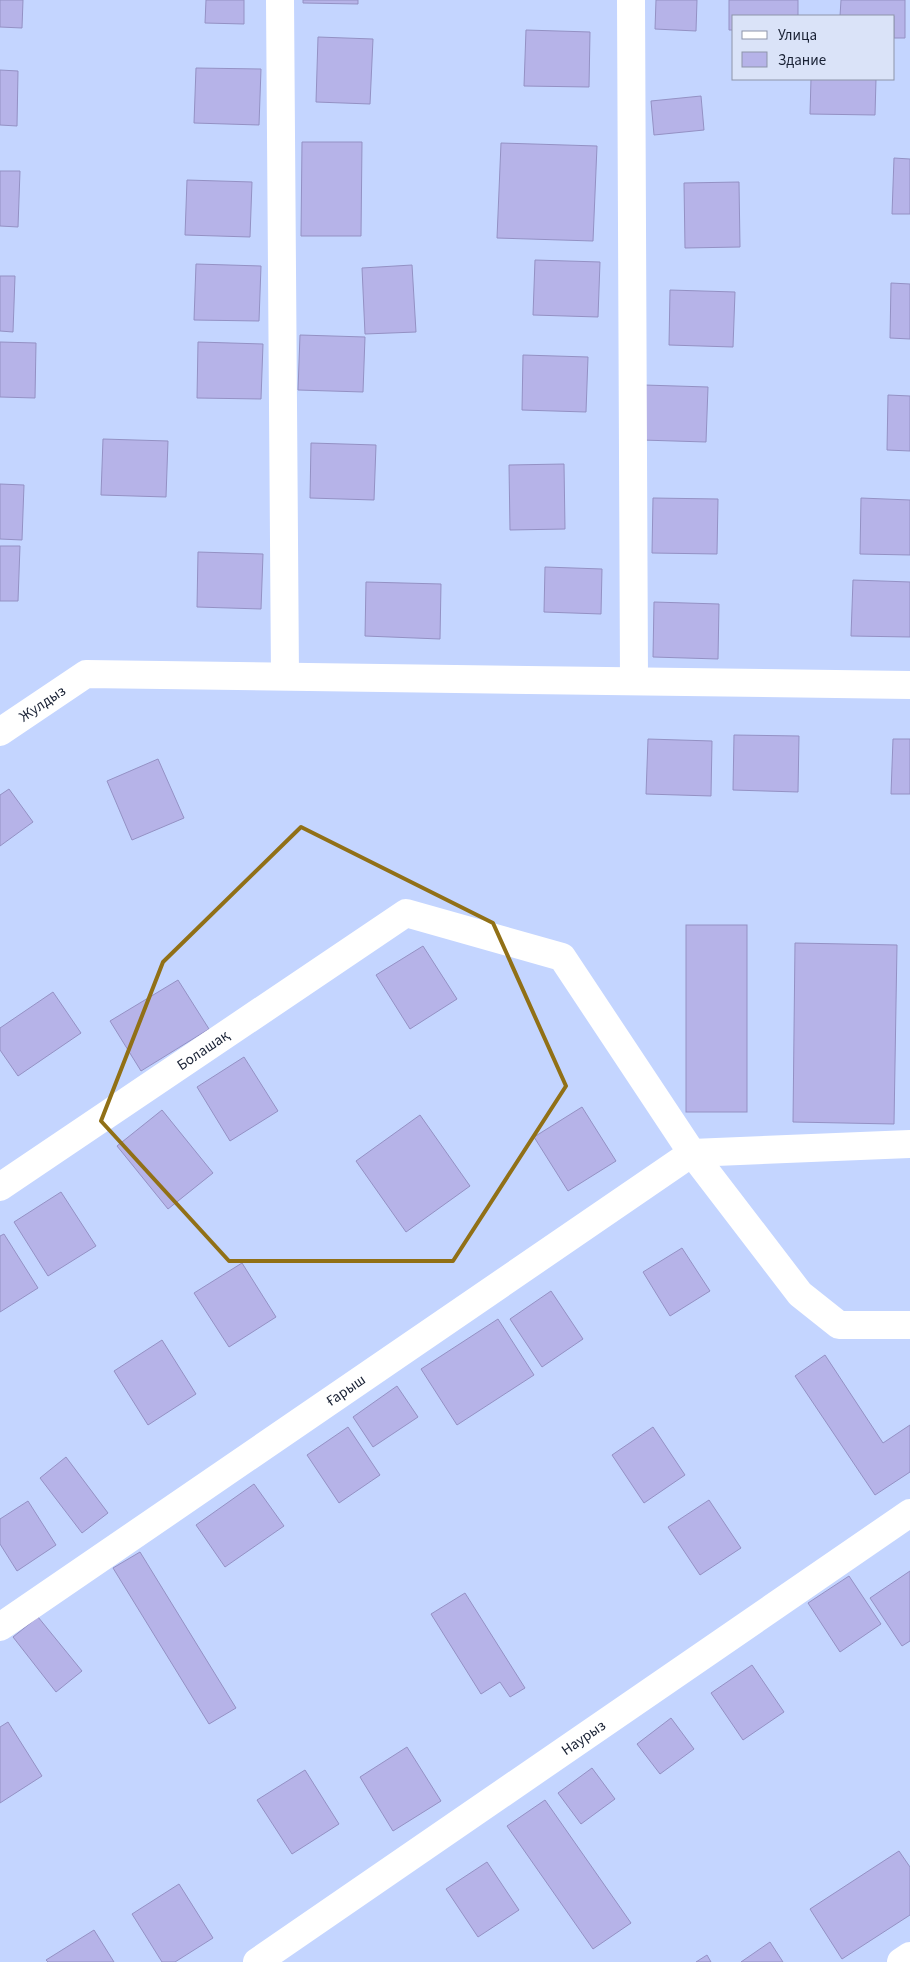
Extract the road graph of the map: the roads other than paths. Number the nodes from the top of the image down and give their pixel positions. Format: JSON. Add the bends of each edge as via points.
{"nodes":[{"id":1,"x":280,"y":0,"type":"edge"},
{"id":2,"x":631,"y":0,"type":"edge"},
{"id":3,"x":285,"y":676,"type":"junction"},
{"id":4,"x":634,"y":680,"type":"junction"},
{"id":5,"x":910,"y":685,"type":"edge"},
{"id":6,"x":0,"y":732,"type":"edge"},
{"id":7,"x":910,"y":1144,"type":"edge"},
{"id":8,"x":692,"y":1153,"type":"junction"},
{"id":9,"x":0,"y":1187,"type":"edge"},
{"id":10,"x":910,"y":1326,"type":"edge"},
{"id":11,"x":910,"y":1513,"type":"edge"},
{"id":12,"x":0,"y":1627,"type":"edge"},
{"id":13,"x":910,"y":1956,"type":"edge"},
{"id":14,"x":257,"y":1962,"type":"edge"},
{"id":15,"x":901,"y":1962,"type":"edge"}],
"edges":[{"from":1,"to":3,"type":"street"},
{"from":2,"to":4,"type":"street"},
{"from":3,"to":4,"type":"street"},
{"from":3,"to":6,"type":"street","name":"Жулдыз","via":[[86,674]]},
{"from":4,"to":5,"type":"street"},
{"from":7,"to":8,"type":"street"},
{"from":8,"to":9,"type":"street","name":"Болашақ","via":[[562,957],[406,913]]},
{"from":8,"to":10,"type":"street","via":[[800,1294],[839,1325]]},
{"from":8,"to":12,"type":"street","name":"Ғарыш"},
{"from":11,"to":14,"type":"street","name":"Наурыз"},
{"from":13,"to":15,"type":"street"}]}
